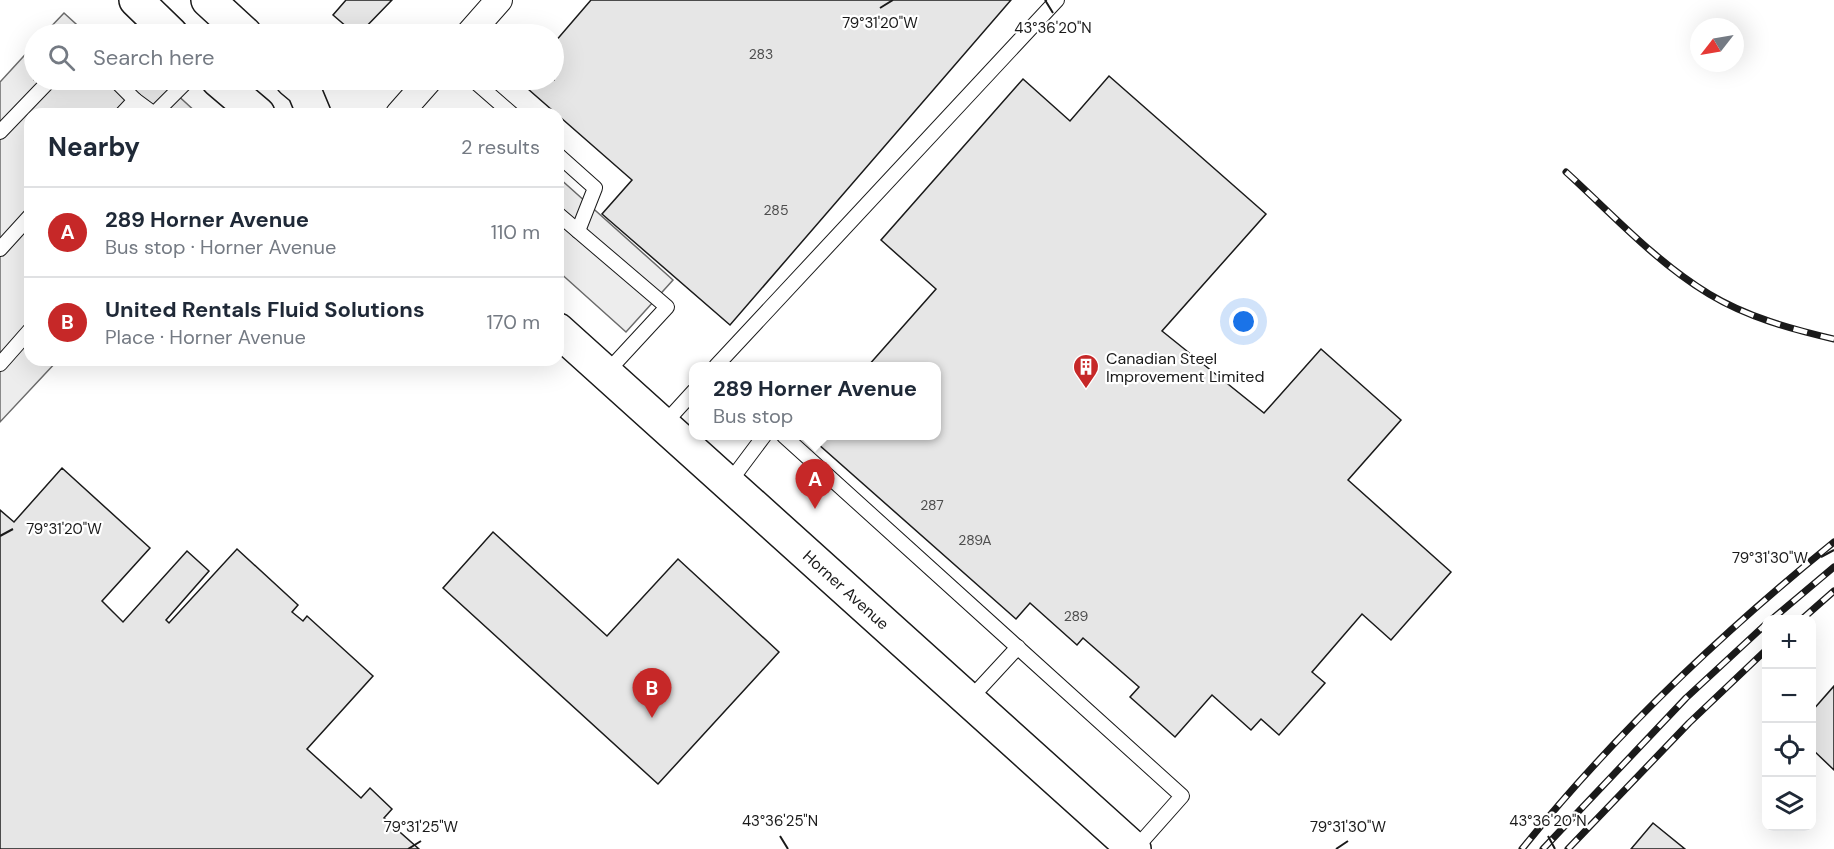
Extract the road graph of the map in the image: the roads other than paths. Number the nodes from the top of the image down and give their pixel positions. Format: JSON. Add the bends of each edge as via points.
{"nodes":[{"id":1,"x":136,"y":0,"type":"edge"},
{"id":2,"x":208,"y":0,"type":"edge"},
{"id":3,"x":499,"y":0,"type":"edge"},
{"id":4,"x":1057,"y":0,"type":"edge"},
{"id":5,"x":161,"y":24,"type":"edge"},
{"id":6,"x":231,"y":24,"type":"edge"},
{"id":7,"x":478,"y":24,"type":"edge"},
{"id":8,"x":40,"y":90,"type":"edge"},
{"id":9,"x":125,"y":90,"type":"edge"},
{"id":10,"x":178,"y":90,"type":"edge"},
{"id":11,"x":230,"y":90,"type":"edge"},
{"id":12,"x":304,"y":90,"type":"edge"},
{"id":13,"x":420,"y":90,"type":"edge"},
{"id":14,"x":484,"y":90,"type":"edge"},
{"id":15,"x":135,"y":100,"type":"junction"},
{"id":16,"x":128,"y":108,"type":"edge"},
{"id":17,"x":146,"y":108,"type":"edge"},
{"id":18,"x":160,"y":108,"type":"edge"},
{"id":19,"x":251,"y":108,"type":"edge"},
{"id":20,"x":312,"y":108,"type":"edge"},
{"id":21,"x":404,"y":108,"type":"edge"},
{"id":22,"x":505,"y":108,"type":"edge"},
{"id":23,"x":0,"y":132,"type":"edge"},
{"id":24,"x":564,"y":160,"type":"edge"},
{"id":25,"x":564,"y":219,"type":"edge"},
{"id":26,"x":24,"y":223,"type":"edge"},
{"id":27,"x":578,"y":231,"type":"junction"},
{"id":28,"x":0,"y":249,"type":"edge"},
{"id":29,"x":564,"y":335,"type":"edge"},
{"id":30,"x":24,"y":337,"type":"edge"},
{"id":31,"x":720,"y":362,"type":"edge"},
{"id":32,"x":0,"y":364,"type":"edge"},
{"id":33,"x":606,"y":373,"type":"junction"},
{"id":34,"x":689,"y":395,"type":"edge"},
{"id":35,"x":663,"y":424,"type":"junction"},
{"id":36,"x":760,"y":440,"type":"edge"},
{"id":37,"x":790,"y":440,"type":"edge"},
{"id":38,"x":728,"y":484,"type":"junction"},
{"id":39,"x":1018,"y":647,"type":"junction"},
{"id":40,"x":969,"y":700,"type":"junction"},
{"id":41,"x":1135,"y":849,"type":"edge"}],
"edges":[{"from":1,"to":5,"type":"main road"},
{"from":2,"to":6,"type":"main road"},
{"from":3,"to":7,"type":"street"},
{"from":4,"to":31,"type":"lane"},
{"from":8,"to":23,"type":"lane"},
{"from":9,"to":15,"type":"lane"},
{"from":10,"to":18,"type":"lane"},
{"from":11,"to":19,"type":"main road"},
{"from":12,"to":20,"type":"main road"},
{"from":13,"to":21,"type":"street"},
{"from":14,"to":22,"type":"lane"},
{"from":15,"to":16,"type":"lane"},
{"from":15,"to":17,"type":"lane"},
{"from":24,"to":27,"type":"lane","via":[[595,188]]},
{"from":25,"to":27,"type":"lane"},
{"from":26,"to":28,"type":"lane"},
{"from":27,"to":33,"type":"lane","via":[[667,307]]},
{"from":29,"to":33,"type":"main road","name":"Horner Avenue"},
{"from":30,"to":32,"type":"lane"},
{"from":33,"to":35,"type":"main road","name":"Horner Avenue"},
{"from":34,"to":35,"type":"lane"},
{"from":35,"to":38,"type":"main road","name":"Horner Avenue"},
{"from":36,"to":38,"type":"lane"},
{"from":37,"to":39,"type":"lane"},
{"from":38,"to":40,"type":"main road","name":"Horner Avenue"},
{"from":39,"to":40,"type":"lane"},
{"from":39,"to":41,"type":"lane","via":[[1182,796]]},
{"from":40,"to":41,"type":"main road","name":"Horner Avenue"}]}
